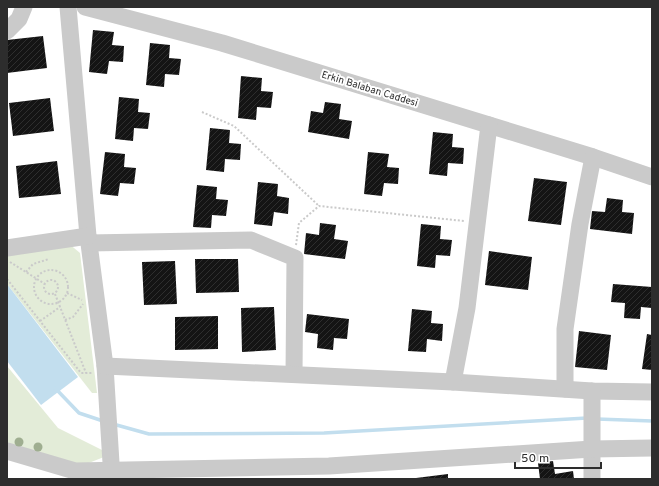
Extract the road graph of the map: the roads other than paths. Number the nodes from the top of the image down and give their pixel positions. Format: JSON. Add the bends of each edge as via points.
{"nodes":[{"id":1,"x":24,"y":7,"type":"edge"},
{"id":2,"x":68,"y":7,"type":"edge"},
{"id":3,"x":85,"y":7,"type":"edge"},
{"id":4,"x":7,"y":31,"type":"edge"},
{"id":5,"x":489,"y":125,"type":"junction"},
{"id":6,"x":593,"y":157,"type":"junction"},
{"id":7,"x":652,"y":177,"type":"edge"},
{"id":8,"x":89,"y":240,"type":"junction"},
{"id":9,"x":7,"y":248,"type":"edge"},
{"id":10,"x":105,"y":369,"type":"junction"},
{"id":11,"x":294,"y":374,"type":"junction"},
{"id":12,"x":453,"y":382,"type":"junction"},
{"id":13,"x":565,"y":390,"type":"junction"},
{"id":14,"x":592,"y":391,"type":"junction"},
{"id":15,"x":652,"y":392,"type":"edge"},
{"id":16,"x":652,"y":448,"type":"edge"},
{"id":17,"x":592,"y":449,"type":"junction"},
{"id":18,"x":7,"y":451,"type":"edge"},
{"id":19,"x":329,"y":472,"type":"edge"},
{"id":20,"x":112,"y":474,"type":"edge"},
{"id":21,"x":592,"y":479,"type":"edge"}],
"edges":[{"from":1,"to":4,"type":"street","via":[[18,19]]},
{"from":2,"to":8,"type":"street"},
{"from":3,"to":5,"type":"street","name":"Erkin Balaban Caddesi","via":[[222,43]]},
{"from":5,"to":6,"type":"street","name":"Erkin Balaban Caddesi"},
{"from":5,"to":12,"type":"street","via":[[467,308]]},
{"from":6,"to":7,"type":"street","name":"Erkin Balaban Caddesi"},
{"from":6,"to":13,"type":"street","via":[[580,224],[565,330]]},
{"from":8,"to":9,"type":"street"},
{"from":8,"to":10,"type":"street"},
{"from":8,"to":11,"type":"street","via":[[251,240],[295,258]]},
{"from":10,"to":11,"type":"street"},
{"from":10,"to":20,"type":"street"},
{"from":11,"to":12,"type":"street"},
{"from":12,"to":13,"type":"street"},
{"from":13,"to":14,"type":"street"},
{"from":14,"to":15,"type":"street"},
{"from":14,"to":17,"type":"street"},
{"from":16,"to":17,"type":"street"},
{"from":17,"to":19,"type":"street"},
{"from":17,"to":21,"type":"street"},
{"from":18,"to":20,"type":"street","via":[[75,471]]},
{"from":19,"to":20,"type":"street"}]}
